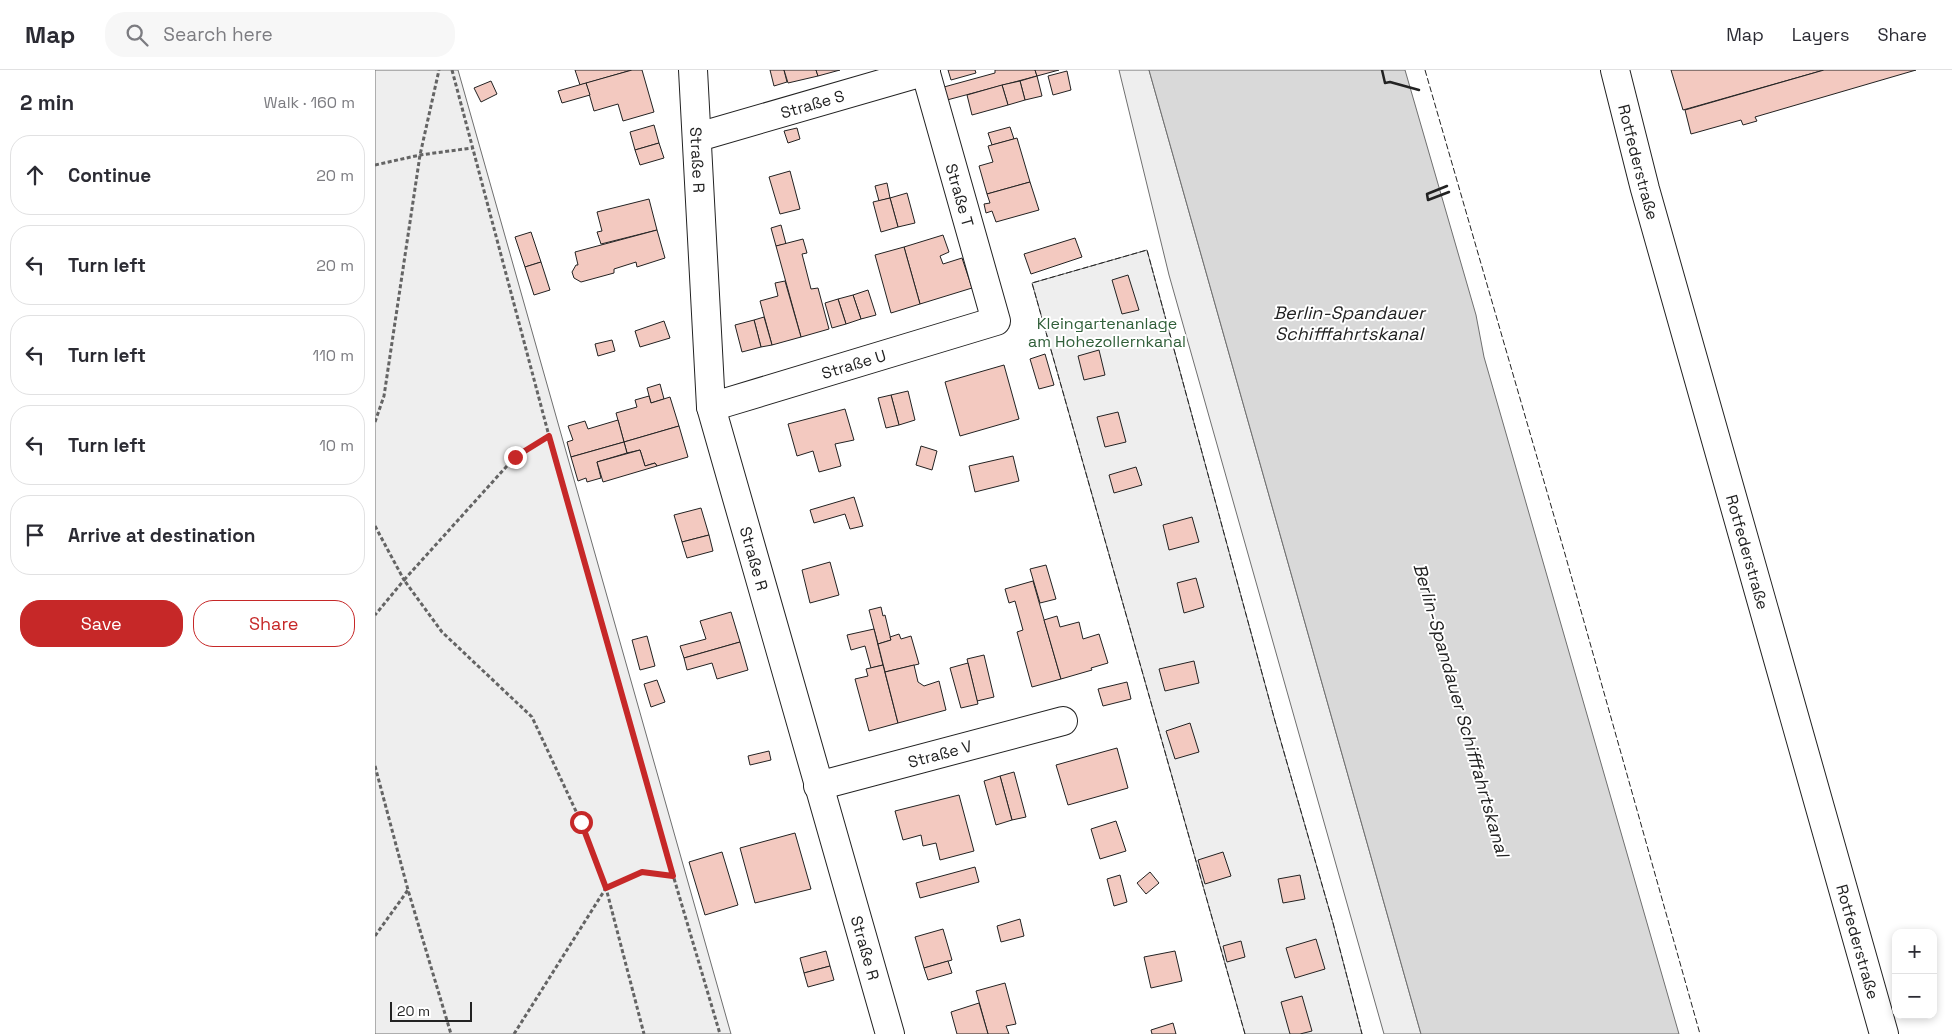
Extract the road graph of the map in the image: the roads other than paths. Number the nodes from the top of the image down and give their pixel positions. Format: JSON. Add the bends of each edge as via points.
{"nodes":[{"id":1,"x":693,"y":70,"type":"edge"},
{"id":2,"x":1615,"y":70,"type":"edge"},
{"id":3,"x":926,"y":71,"type":"edge"},
{"id":4,"x":698,"y":137,"type":"junction"},
{"id":5,"x":996,"y":321,"type":"joint"},
{"id":6,"x":711,"y":407,"type":"junction"},
{"id":7,"x":1063,"y":721,"type":"dead end"},
{"id":8,"x":818,"y":786,"type":"junction"},
{"id":9,"x":890,"y":1034,"type":"edge"},
{"id":10,"x":1883,"y":1034,"type":"edge"}],
"edges":[{"from":1,"to":4,"type":"lane","name":"Straße R"},
{"from":2,"to":10,"type":"lane","name":"Rotfederstraße","via":[[1645,189]]},
{"from":3,"to":4,"type":"lane","name":"Straße S"},
{"from":3,"to":5,"type":"lane","name":"Straße T"},
{"from":4,"to":6,"type":"lane","name":"Straße R"},
{"from":5,"to":6,"type":"lane","name":"Straße U"},
{"from":6,"to":8,"type":"lane","name":"Straße R"},
{"from":7,"to":8,"type":"lane","name":"Straße V"},
{"from":8,"to":9,"type":"lane","name":"Straße R"}]}
